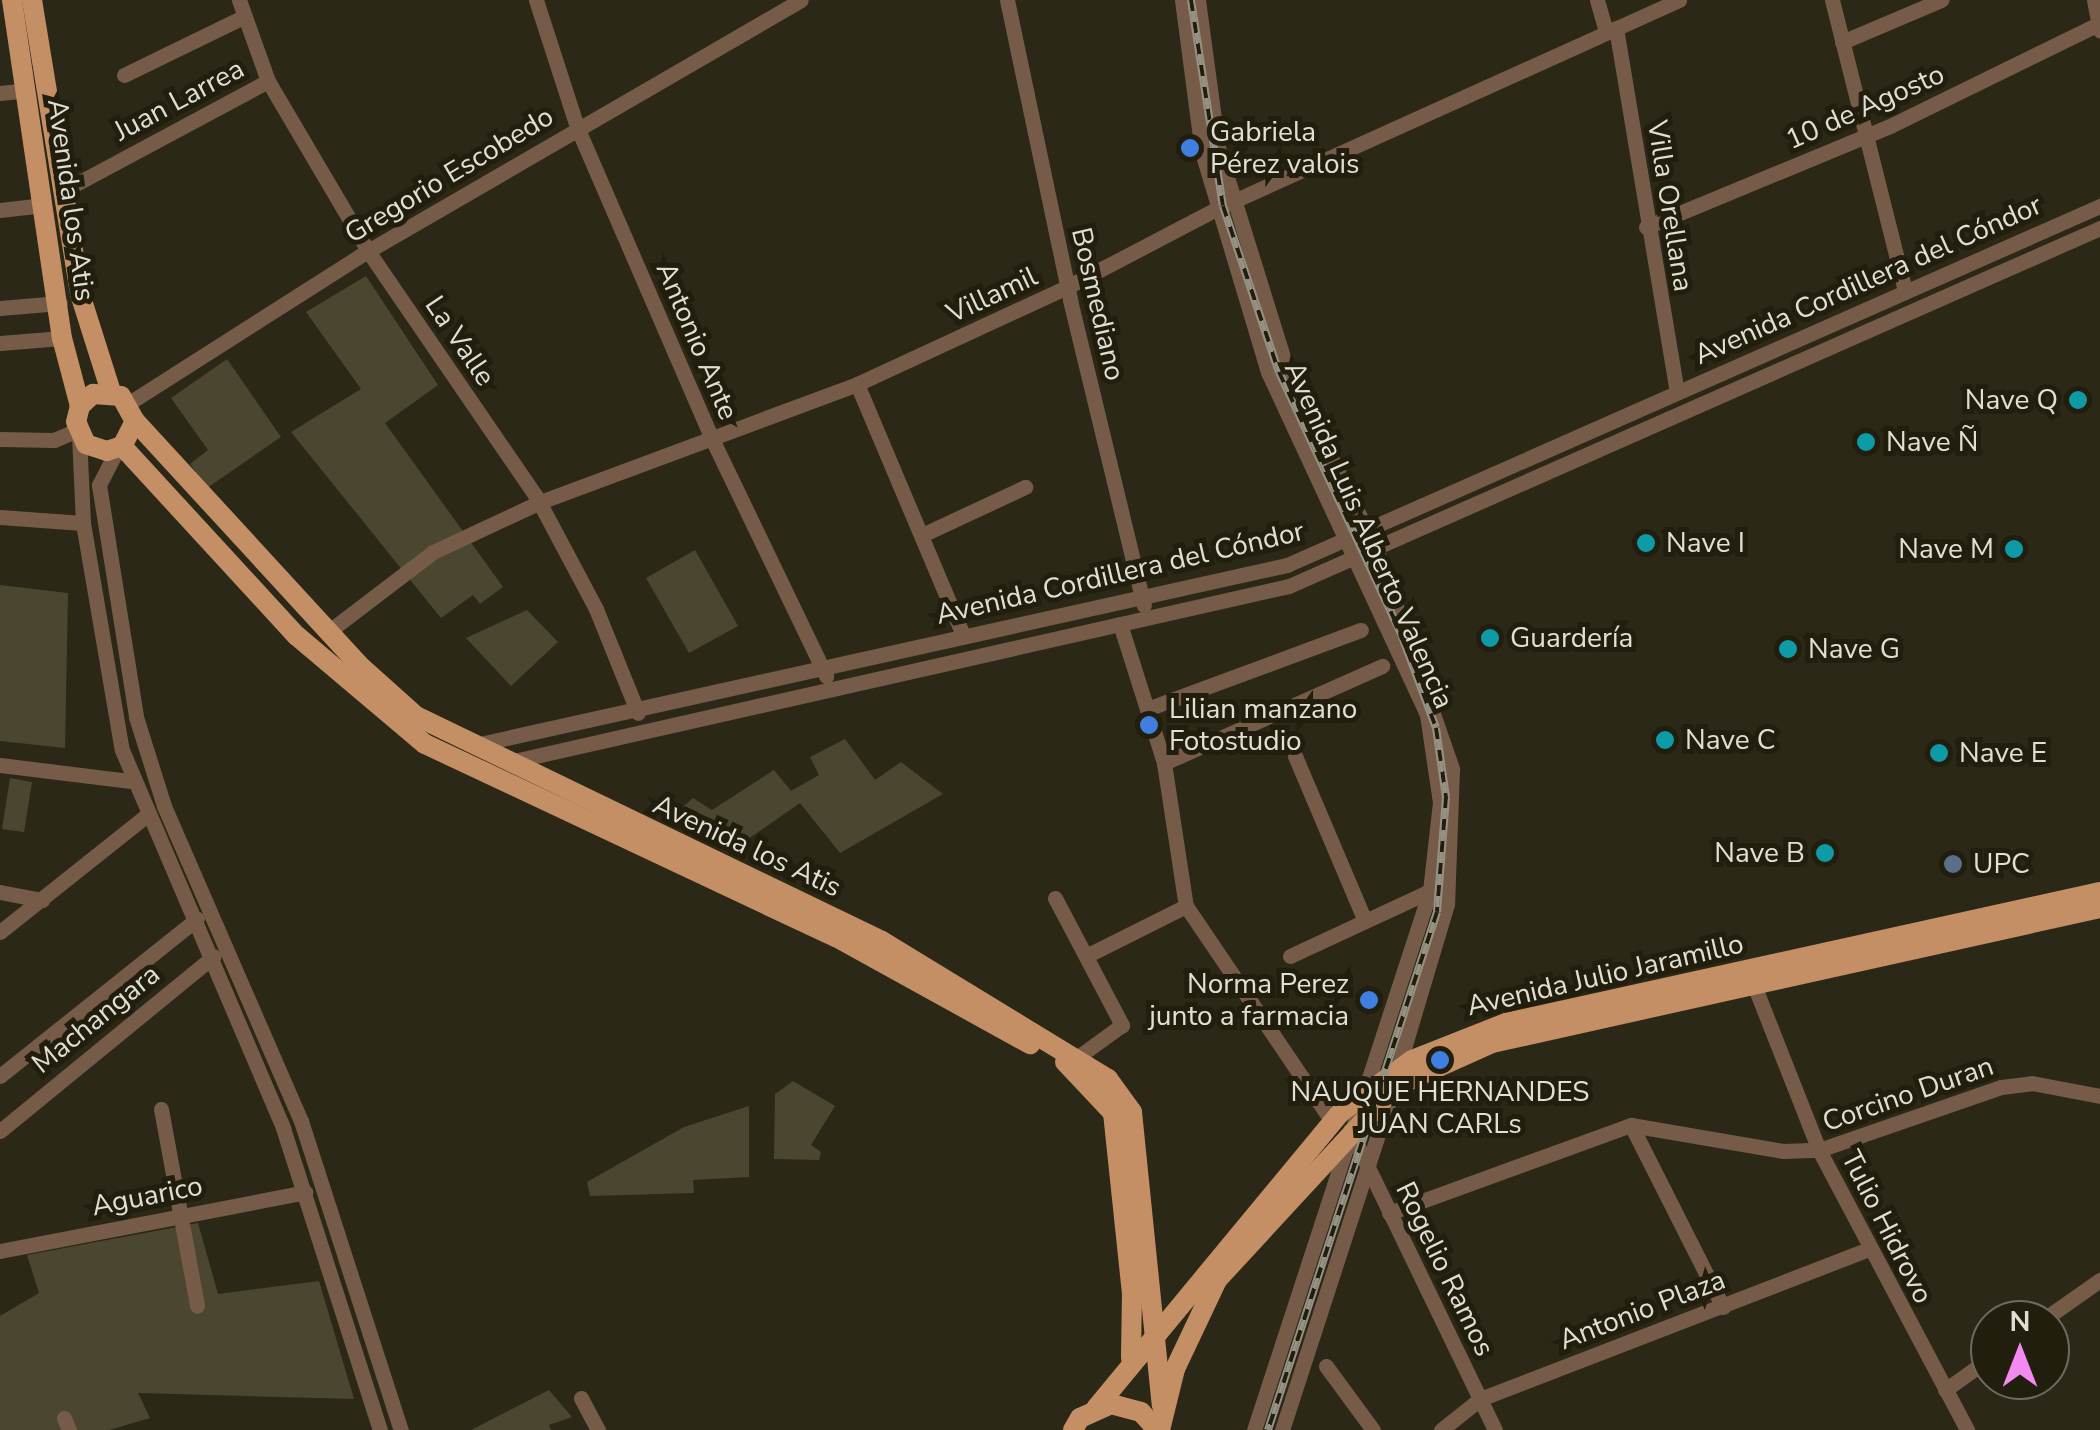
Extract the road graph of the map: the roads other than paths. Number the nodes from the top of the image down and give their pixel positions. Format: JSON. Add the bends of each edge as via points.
{"nodes":[{"id":1,"x":12,"y":0,"type":"edge"},
{"id":2,"x":32,"y":0,"type":"edge"},
{"id":3,"x":239,"y":0,"type":"edge"},
{"id":4,"x":536,"y":0,"type":"edge"},
{"id":5,"x":801,"y":0,"type":"edge"},
{"id":6,"x":1007,"y":0,"type":"edge"},
{"id":7,"x":1182,"y":0,"type":"edge"},
{"id":8,"x":1198,"y":0,"type":"edge"},
{"id":9,"x":1597,"y":0,"type":"edge"},
{"id":10,"x":1679,"y":0,"type":"edge"},
{"id":11,"x":1832,"y":0,"type":"edge"},
{"id":12,"x":1941,"y":0,"type":"edge"},
{"id":13,"x":2094,"y":0,"type":"edge"},
{"id":14,"x":243,"y":17,"type":"junction"},
{"id":15,"x":2100,"y":26,"type":"edge"},
{"id":16,"x":1611,"y":29,"type":"junction"},
{"id":17,"x":1842,"y":42,"type":"junction"},
{"id":18,"x":124,"y":75,"type":"dead end"},
{"id":19,"x":268,"y":81,"type":"junction"},
{"id":20,"x":28,"y":90,"type":"junction"},
{"id":21,"x":0,"y":94,"type":"edge"},
{"id":22,"x":577,"y":128,"type":"junction"},
{"id":23,"x":1866,"y":136,"type":"junction"},
{"id":24,"x":52,"y":198,"type":"junction"},
{"id":25,"x":1233,"y":202,"type":"junction"},
{"id":26,"x":2100,"y":206,"type":"edge"},
{"id":27,"x":1216,"y":209,"type":"junction"},
{"id":28,"x":0,"y":210,"type":"edge"},
{"id":29,"x":1646,"y":226,"type":"junction"},
{"id":30,"x":2100,"y":228,"type":"edge"},
{"id":31,"x":368,"y":251,"type":"junction"},
{"id":32,"x":1067,"y":287,"type":"junction"},
{"id":33,"x":1906,"y":291,"type":"junction"},
{"id":34,"x":60,"y":304,"type":"junction"},
{"id":35,"x":0,"y":308,"type":"edge"},
{"id":36,"x":62,"y":338,"type":"junction"},
{"id":37,"x":0,"y":343,"type":"edge"},
{"id":38,"x":857,"y":384,"type":"junction"},
{"id":39,"x":1677,"y":392,"type":"junction"},
{"id":40,"x":80,"y":406,"type":"junction"},
{"id":41,"x":125,"y":406,"type":"junction"},
{"id":42,"x":78,"y":433,"type":"junction"},
{"id":43,"x":0,"y":439,"type":"edge"},
{"id":44,"x":712,"y":441,"type":"junction"},
{"id":45,"x":120,"y":447,"type":"junction"},
{"id":46,"x":1024,"y":487,"type":"dead end"},
{"id":47,"x":540,"y":502,"type":"junction"},
{"id":48,"x":0,"y":516,"type":"edge"},
{"id":49,"x":83,"y":523,"type":"junction"},
{"id":50,"x":1368,"y":530,"type":"junction"},
{"id":51,"x":922,"y":535,"type":"junction"},
{"id":52,"x":1348,"y":540,"type":"junction"},
{"id":53,"x":1376,"y":550,"type":"junction"},
{"id":54,"x":1356,"y":560,"type":"junction"},
{"id":55,"x":1142,"y":596,"type":"junction"},
{"id":56,"x":1148,"y":618,"type":"junction"},
{"id":57,"x":1120,"y":624,"type":"junction"},
{"id":58,"x":1361,"y":630,"type":"dead end"},
{"id":59,"x":328,"y":632,"type":"junction"},
{"id":60,"x":963,"y":635,"type":"junction"},
{"id":61,"x":1382,"y":666,"type":"dead end"},
{"id":62,"x":823,"y":671,"type":"junction"},
{"id":63,"x":834,"y":691,"type":"junction"},
{"id":64,"x":1148,"y":709,"type":"junction"},
{"id":65,"x":638,"y":712,"type":"junction"},
{"id":66,"x":462,"y":752,"type":"junction"},
{"id":67,"x":1295,"y":756,"type":"dead end"},
{"id":68,"x":1164,"y":763,"type":"junction"},
{"id":69,"x":0,"y":764,"type":"edge"},
{"id":70,"x":500,"y":770,"type":"junction"},
{"id":71,"x":131,"y":781,"type":"junction"},
{"id":72,"x":146,"y":816,"type":"junction"},
{"id":73,"x":1430,"y":891,"type":"junction"},
{"id":74,"x":0,"y":892,"type":"edge"},
{"id":75,"x":2100,"y":892,"type":"edge"},
{"id":76,"x":1055,"y":898,"type":"dead end"},
{"id":77,"x":42,"y":900,"type":"junction"},
{"id":78,"x":1186,"y":906,"type":"junction"},
{"id":79,"x":2100,"y":908,"type":"edge"},
{"id":80,"x":208,"y":910,"type":"junction"},
{"id":81,"x":1364,"y":921,"type":"junction"},
{"id":82,"x":192,"y":922,"type":"junction"},
{"id":83,"x":0,"y":932,"type":"edge"},
{"id":84,"x":225,"y":948,"type":"junction"},
{"id":85,"x":1086,"y":956,"type":"junction"},
{"id":86,"x":1290,"y":956,"type":"dead end"},
{"id":87,"x":209,"y":960,"type":"junction"},
{"id":88,"x":1754,"y":986,"type":"junction"},
{"id":89,"x":1078,"y":1057,"type":"junction"},
{"id":90,"x":0,"y":1076,"type":"edge"},
{"id":91,"x":1395,"y":1078,"type":"junction"},
{"id":92,"x":1366,"y":1090,"type":"junction"},
{"id":93,"x":2100,"y":1096,"type":"edge"},
{"id":94,"x":160,"y":1109,"type":"dead end"},
{"id":95,"x":1631,"y":1124,"type":"junction"},
{"id":96,"x":1341,"y":1126,"type":"junction"},
{"id":97,"x":0,"y":1131,"type":"edge"},
{"id":98,"x":1820,"y":1150,"type":"junction"},
{"id":99,"x":1367,"y":1164,"type":"junction"},
{"id":100,"x":305,"y":1192,"type":"junction"},
{"id":101,"x":1389,"y":1212,"type":"junction"},
{"id":102,"x":182,"y":1214,"type":"junction"},
{"id":103,"x":1868,"y":1249,"type":"junction"},
{"id":104,"x":0,"y":1251,"type":"edge"},
{"id":105,"x":2100,"y":1280,"type":"edge"},
{"id":106,"x":2070,"y":1301,"type":"edge"},
{"id":107,"x":198,"y":1306,"type":"dead end"},
{"id":108,"x":1723,"y":1307,"type":"junction"},
{"id":109,"x":1158,"y":1326,"type":"junction"},
{"id":110,"x":1131,"y":1358,"type":"junction"},
{"id":111,"x":1326,"y":1366,"type":"dead end"},
{"id":112,"x":1970,"y":1372,"type":"edge"},
{"id":113,"x":1945,"y":1390,"type":"junction"},
{"id":114,"x":581,"y":1398,"type":"dead end"},
{"id":115,"x":1480,"y":1398,"type":"junction"},
{"id":116,"x":1162,"y":1405,"type":"junction"},
{"id":117,"x":1096,"y":1408,"type":"junction"},
{"id":118,"x":380,"y":1430,"type":"edge"},
{"id":119,"x":402,"y":1430,"type":"edge"},
{"id":120,"x":598,"y":1430,"type":"edge"},
{"id":121,"x":1073,"y":1430,"type":"edge"},
{"id":122,"x":1158,"y":1430,"type":"edge"},
{"id":123,"x":1254,"y":1430,"type":"edge"},
{"id":124,"x":1282,"y":1430,"type":"edge"},
{"id":125,"x":1372,"y":1430,"type":"edge"},
{"id":126,"x":1441,"y":1430,"type":"edge"},
{"id":127,"x":1495,"y":1430,"type":"edge"},
{"id":128,"x":1967,"y":1430,"type":"edge"}],
"edges":[{"from":1,"to":20,"type":"main road","name":"Avenida los Atis"},
{"from":2,"to":24,"type":"main road","name":"Avenida los Atis"},
{"from":3,"to":14,"type":"street","name":"La Valle"},
{"from":4,"to":22,"type":"street","name":"Antonio Ante"},
{"from":5,"to":22,"type":"street","name":"Gregorio Escobedo"},
{"from":6,"to":32,"type":"street","name":"Bosmediano"},
{"from":7,"to":27,"type":"street","name":"Avenida Luis Alberto Valencia"},
{"from":8,"to":25,"type":"street","name":"Avenida Luis Alberto Valencia","via":[[1218,148]]},
{"from":9,"to":16,"type":"street","name":"Villa Orellana"},
{"from":10,"to":16,"type":"street","name":"Villamil"},
{"from":11,"to":17,"type":"street"},
{"from":12,"to":17,"type":"street"},
{"from":13,"to":15,"type":"street"},
{"from":14,"to":18,"type":"street"},
{"from":14,"to":19,"type":"street","name":"La Valle"},
{"from":15,"to":23,"type":"street","name":"10 de Agosto"},
{"from":16,"to":25,"type":"street","name":"Villamil"},
{"from":16,"to":29,"type":"street","name":"Villa Orellana"},
{"from":17,"to":23,"type":"street"},
{"from":19,"to":24,"type":"street","name":"Juan Larrea"},
{"from":19,"to":31,"type":"street","name":"La Valle"},
{"from":20,"to":21,"type":"street"},
{"from":20,"to":24,"type":"main road","name":"Avenida los Atis"},
{"from":22,"to":31,"type":"street","name":"Gregorio Escobedo"},
{"from":22,"to":44,"type":"street","name":"Antonio Ante"},
{"from":23,"to":29,"type":"street","name":"10 de Agosto"},
{"from":23,"to":33,"type":"street"},
{"from":24,"to":28,"type":"street"},
{"from":24,"to":34,"type":"main road","name":"Avenida los Atis"},
{"from":24,"to":41,"type":"main road","name":"Avenida los Atis","via":[[80,294]]},
{"from":25,"to":27,"type":"street","name":"Villamil"},
{"from":25,"to":50,"type":"street","name":"Avenida Luis Alberto Valencia","via":[[1287,368]]},
{"from":26,"to":33,"type":"street","name":"Avenida Cordillera del Cóndor"},
{"from":27,"to":32,"type":"street","name":"Villamil"},
{"from":27,"to":52,"type":"street","name":"Avenida Luis Alberto Valencia","via":[[1268,372]]},
{"from":29,"to":39,"type":"street","name":"Villa Orellana"},
{"from":30,"to":53,"type":"street","name":"Avenida Cordillera del Cóndor"},
{"from":31,"to":41,"type":"street","name":"Gregorio Escobedo"},
{"from":31,"to":47,"type":"street","name":"La Valle"},
{"from":32,"to":38,"type":"street","name":"Villamil"},
{"from":32,"to":55,"type":"street","name":"Bosmediano"},
{"from":33,"to":39,"type":"street","name":"Avenida Cordillera del Cóndor"},
{"from":34,"to":35,"type":"street"},
{"from":34,"to":36,"type":"main road","name":"Avenida los Atis"},
{"from":36,"to":37,"type":"street"},
{"from":36,"to":40,"type":"main road","name":"Avenida los Atis"},
{"from":38,"to":44,"type":"street","name":"Villamil"},
{"from":38,"to":51,"type":"street"},
{"from":39,"to":50,"type":"street","name":"Avenida Cordillera del Cóndor"},
{"from":40,"to":41,"type":"main road","via":[[93,394]]},
{"from":40,"to":42,"type":"main road","name":"Avenida los Atis"},
{"from":41,"to":45,"type":"main road"},
{"from":41,"to":59,"type":"main road","name":"Avenida los Atis"},
{"from":42,"to":43,"type":"street","via":[[54,440]]},
{"from":42,"to":45,"type":"main road","name":"Avenida los Atis","via":[[96,449]]},
{"from":42,"to":49,"type":"street","name":"Avenida los Atis"},
{"from":44,"to":47,"type":"street","name":"Villamil"},
{"from":44,"to":62,"type":"street","name":"Antonio Ante"},
{"from":45,"to":66,"type":"main road","name":"Avenida los Atis","via":[[373,707]]},
{"from":45,"to":80,"type":"street","via":[[99,485],[124,663],[164,806]]},
{"from":46,"to":51,"type":"street"},
{"from":47,"to":59,"type":"street","name":"Villamil","via":[[434,552]]},
{"from":47,"to":65,"type":"street","name":"La Valle","via":[[596,609]]},
{"from":48,"to":49,"type":"street"},
{"from":49,"to":71,"type":"street","name":"Avenida los Atis","via":[[112,712]]},
{"from":50,"to":52,"type":"street","name":"Avenida Cordillera del Cóndor"},
{"from":50,"to":53,"type":"street","name":"Avenida Luis Alberto Valencia"},
{"from":51,"to":60,"type":"street"},
{"from":52,"to":54,"type":"street","name":"Avenida Luis Alberto Valencia"},
{"from":52,"to":55,"type":"street","name":"Avenida Cordillera del Cóndor","via":[[1286,564]]},
{"from":53,"to":54,"type":"street","name":"Avenida Cordillera del Cóndor"},
{"from":53,"to":91,"type":"street","name":"Avenida Luis Alberto Valencia","via":[[1436,712],[1452,769],[1454,807],[1447,904]]},
{"from":54,"to":56,"type":"street","name":"Avenida Cordillera del Cóndor","via":[[1289,586]]},
{"from":54,"to":73,"type":"street","name":"Avenida Luis Alberto Valencia","via":[[1426,715],[1440,802]]},
{"from":55,"to":56,"type":"street","name":"Bosmediano"},
{"from":55,"to":60,"type":"street","name":"Avenida Cordillera del Cóndor"},
{"from":56,"to":57,"type":"street","name":"Avenida Cordillera del Cóndor"},
{"from":57,"to":63,"type":"street","name":"Avenida Cordillera del Cóndor"},
{"from":57,"to":64,"type":"street"},
{"from":58,"to":64,"type":"street"},
{"from":59,"to":66,"type":"main road","name":"Avenida los Atis"},
{"from":60,"to":62,"type":"street","name":"Avenida Cordillera del Cóndor"},
{"from":61,"to":68,"type":"street"},
{"from":62,"to":63,"type":"street","name":"Antonio Ante"},
{"from":62,"to":65,"type":"street","name":"Avenida Cordillera del Cóndor"},
{"from":63,"to":70,"type":"street","name":"Avenida Cordillera del Cóndor"},
{"from":64,"to":68,"type":"street"},
{"from":65,"to":66,"type":"street","name":"Avenida Cordillera del Cóndor"},
{"from":66,"to":70,"type":"main road","name":"Avenida los Atis"},
{"from":67,"to":81,"type":"street"},
{"from":68,"to":78,"type":"street"},
{"from":69,"to":71,"type":"street"},
{"from":70,"to":89,"type":"main road","name":"Avenida los Atis","via":[[882,941]]},
{"from":70,"to":110,"type":"main road","name":"Avenida los Atis","via":[[836,937],[1073,1066],[1104,1099],[1118,1132]]},
{"from":71,"to":72,"type":"street","name":"Avenida los Atis"},
{"from":72,"to":77,"type":"street"},
{"from":72,"to":82,"type":"street","name":"Avenida los Atis"},
{"from":73,"to":81,"type":"street"},
{"from":73,"to":92,"type":"street","name":"Avenida Luis Alberto Valencia"},
{"from":74,"to":77,"type":"street"},
{"from":75,"to":91,"type":"main road","name":"Avenida Julio Jaramillo","via":[[1506,1023]]},
{"from":76,"to":85,"type":"street"},
{"from":77,"to":83,"type":"street"},
{"from":78,"to":85,"type":"street"},
{"from":78,"to":96,"type":"street","name":"Rogelio Ramos"},
{"from":79,"to":88,"type":"main road","name":"Avenida Julio Jaramillo"},
{"from":80,"to":82,"type":"street","name":"Machangara"},
{"from":80,"to":84,"type":"street"},
{"from":81,"to":86,"type":"street"},
{"from":82,"to":87,"type":"street","name":"Avenida los Atis"},
{"from":82,"to":90,"type":"street","name":"Machangara"},
{"from":84,"to":87,"type":"street","name":"Machangara"},
{"from":84,"to":119,"type":"street","via":[[301,1122]]},
{"from":85,"to":89,"type":"street","via":[[1122,1025]]},
{"from":87,"to":97,"type":"street","name":"Machangara"},
{"from":87,"to":100,"type":"street","name":"Avenida los Atis"},
{"from":88,"to":91,"type":"main road","name":"Avenida Julio Jaramillo","via":[[1492,1044]]},
{"from":88,"to":98,"type":"street","name":"Tulio Hidrovo"},
{"from":89,"to":109,"type":"main road","name":"Avenida los Atis","via":[[1124,1094],[1132,1112]]},
{"from":91,"to":92,"type":"main road","name":"Avenida Julio Jaramillo"},
{"from":91,"to":96,"type":"main road","name":"Avenida Julio Jaramillo"},
{"from":91,"to":99,"type":"street","name":"Avenida Luis Alberto Valencia"},
{"from":92,"to":96,"type":"main road","name":"Avenida Julio Jaramillo"},
{"from":93,"to":98,"type":"street","name":"Corcino Duran","via":[[2032,1083],[2002,1086]]},
{"from":94,"to":102,"type":"street"},
{"from":95,"to":98,"type":"street","name":"Corcino Duran","via":[[1783,1151]]},
{"from":95,"to":101,"type":"street"},
{"from":95,"to":108,"type":"street"},
{"from":96,"to":99,"type":"street","name":"Rogelio Ramos"},
{"from":96,"to":109,"type":"main road","name":"Avenida Julio Jaramillo"},
{"from":96,"to":116,"type":"main road","name":"Avenida Julio Jaramillo","via":[[1217,1280],[1196,1315]]},
{"from":96,"to":123,"type":"street"},
{"from":98,"to":103,"type":"street","name":"Tulio Hidrovo"},
{"from":99,"to":101,"type":"street","name":"Rogelio Ramos"},
{"from":99,"to":124,"type":"street","name":"Avenida Luis Alberto Valencia"},
{"from":100,"to":102,"type":"street","name":"Aguarico"},
{"from":100,"to":118,"type":"street","name":"Avenida los Atis"},
{"from":101,"to":115,"type":"street","name":"Rogelio Ramos"},
{"from":102,"to":104,"type":"street","name":"Aguarico"},
{"from":102,"to":107,"type":"street"},
{"from":103,"to":108,"type":"street","name":"Antonio Plaza"},
{"from":103,"to":113,"type":"street","name":"Tulio Hidrovo"},
{"from":105,"to":106,"type":"street"},
{"from":108,"to":115,"type":"street","name":"Antonio Plaza"},
{"from":109,"to":110,"type":"main road","name":"Avenida Julio Jaramillo"},
{"from":109,"to":116,"type":"main road","name":"Avenida los Atis"},
{"from":110,"to":117,"type":"main road","name":"Avenida Julio Jaramillo"},
{"from":111,"to":125,"type":"street"},
{"from":112,"to":113,"type":"street"},
{"from":113,"to":128,"type":"street","name":"Tulio Hidrovo"},
{"from":114,"to":120,"type":"street"},
{"from":115,"to":126,"type":"street","name":"Antonio Plaza"},
{"from":115,"to":127,"type":"street","name":"Rogelio Ramos"},
{"from":116,"to":122,"type":"main road","name":"Avenida Julio Jaramillo"},
{"from":117,"to":121,"type":"main road","name":"Avenida Julio Jaramillo"},
{"from":117,"to":122,"type":"main road","via":[[1127,1406]]}]}
